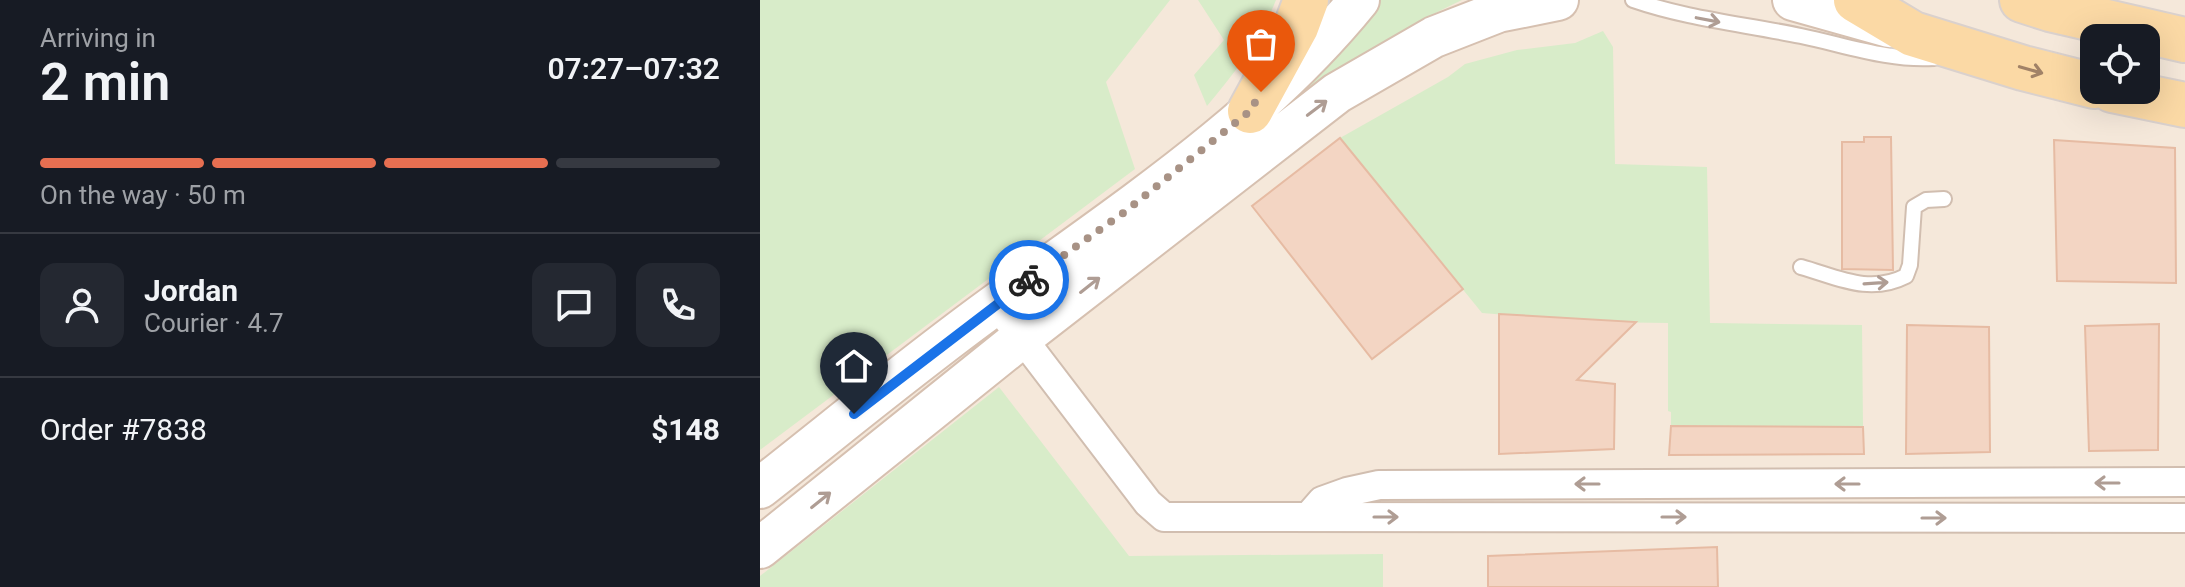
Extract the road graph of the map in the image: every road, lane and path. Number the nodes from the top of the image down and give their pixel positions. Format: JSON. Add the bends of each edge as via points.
{"nodes":[{"id":1,"x":1306,"y":0,"type":"edge"},
{"id":2,"x":1359,"y":0,"type":"edge"},
{"id":3,"x":1558,"y":0,"type":"edge"},
{"id":4,"x":1633,"y":0,"type":"edge"},
{"id":5,"x":1793,"y":0,"type":"edge"},
{"id":6,"x":1856,"y":0,"type":"edge"},
{"id":7,"x":2022,"y":0,"type":"edge"},
{"id":8,"x":2113,"y":0,"type":"edge"},
{"id":9,"x":1913,"y":34,"type":"junction"},
{"id":10,"x":2166,"y":36,"type":"edge"},
{"id":11,"x":1982,"y":55,"type":"junction"},
{"id":12,"x":2080,"y":82,"type":"edge"},
{"id":13,"x":2160,"y":100,"type":"edge"},
{"id":14,"x":2185,"y":105,"type":"edge"},
{"id":15,"x":1250,"y":111,"type":"junction"},
{"id":16,"x":1944,"y":199,"type":"dead end"},
{"id":17,"x":1801,"y":267,"type":"dead end"},
{"id":18,"x":996,"y":304,"type":"junction"},
{"id":19,"x":1020,"y":339,"type":"junction"},
{"id":20,"x":2185,"y":482,"type":"edge"},
{"id":21,"x":760,"y":488,"type":"edge"},
{"id":22,"x":1308,"y":517,"type":"junction"},
{"id":23,"x":2185,"y":518,"type":"edge"},
{"id":24,"x":760,"y":548,"type":"edge"}],
"edges":[{"from":1,"to":15,"type":"main road"},
{"from":2,"to":15,"type":"street","via":[[1289,78]]},
{"from":19,"to":3,"type":"street","one_way":true,"via":[[1337,93],[1434,37],[1498,12]]},
{"from":4,"to":11,"type":"lane","one_way":true,"via":[[1873,53],[1920,59]]},
{"from":5,"to":9,"type":"street"},
{"from":6,"to":9,"type":"main road"},
{"from":7,"to":10,"type":"main road"},
{"from":8,"to":10,"type":"main road"},
{"from":9,"to":11,"type":"main road"},
{"from":11,"to":12,"type":"main road","one_way":true},
{"from":13,"to":14,"type":"main road"},
{"from":15,"to":18,"type":"street","via":[[1126,211]]},
{"from":17,"to":16,"type":"lane","one_way":true,"via":[[1850,284],[1898,280],[1910,265],[1914,207]]},
{"from":18,"to":19,"type":"street"},
{"from":18,"to":21,"type":"street"},
{"from":19,"to":22,"type":"street","via":[[1164,517]]},
{"from":24,"to":19,"type":"street","one_way":true},
{"from":20,"to":22,"type":"street","one_way":true,"via":[[1379,485],[1322,501]]},
{"from":22,"to":23,"type":"street","one_way":true}]}
